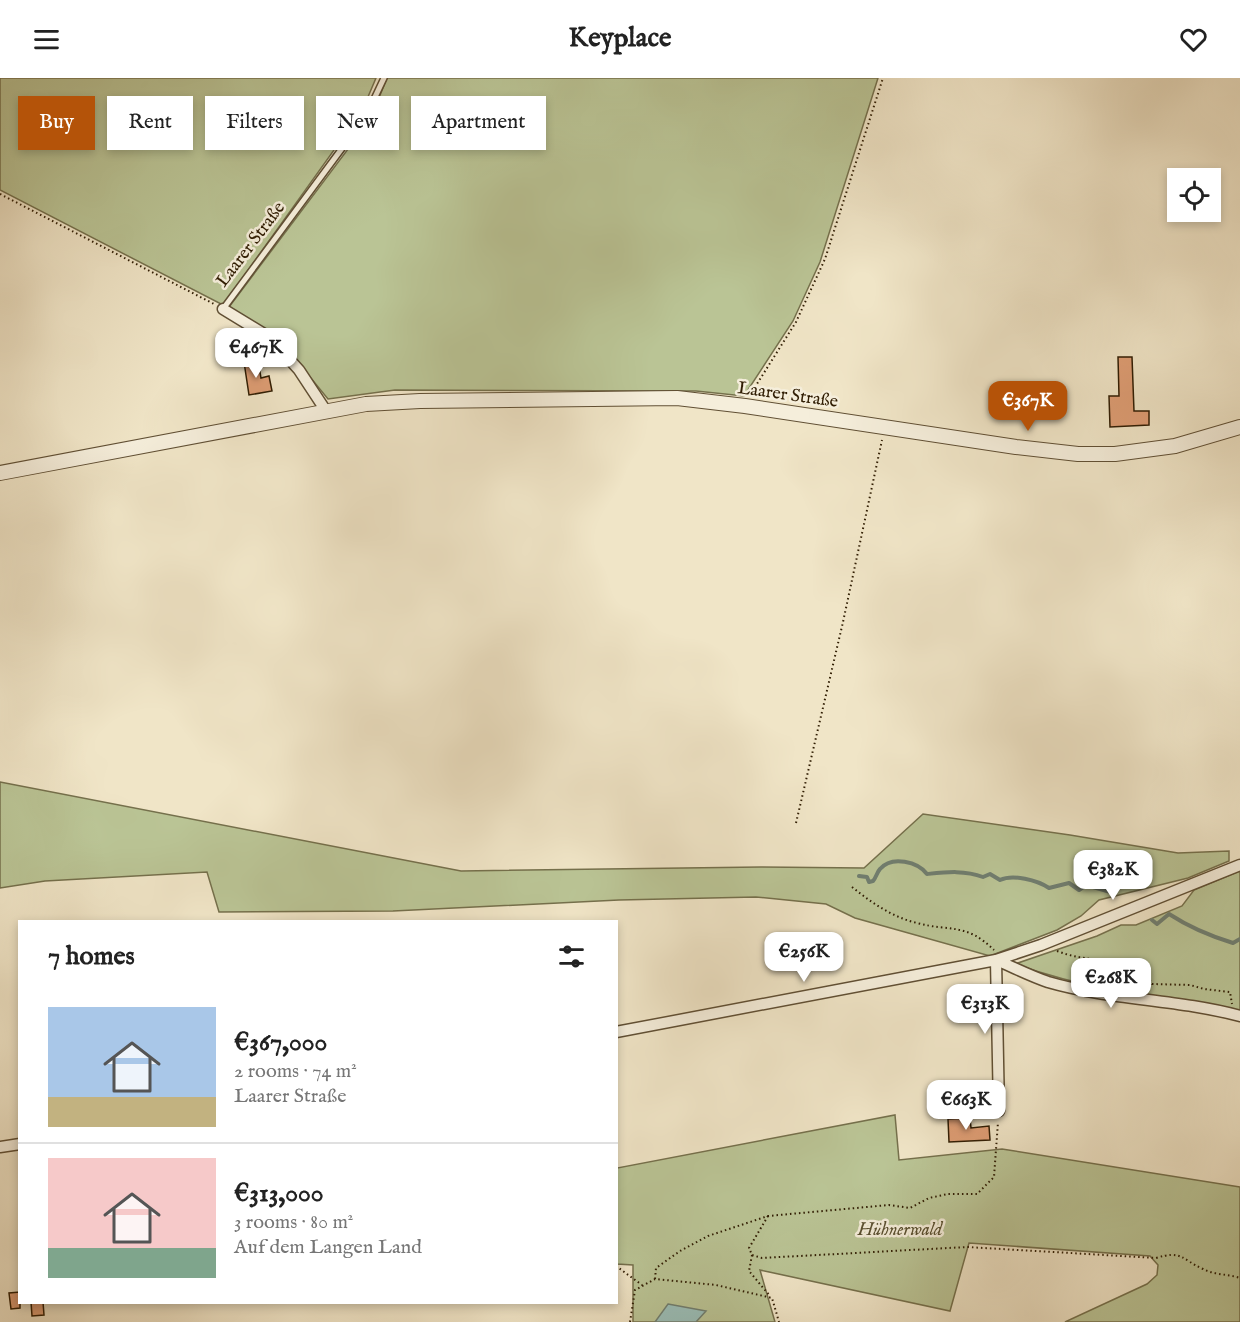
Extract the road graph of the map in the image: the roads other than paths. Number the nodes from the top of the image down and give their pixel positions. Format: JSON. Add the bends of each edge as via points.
{"nodes":[{"id":1,"x":384,"y":78,"type":"edge"},
{"id":2,"x":223,"y":309,"type":"joint"},
{"id":3,"x":326,"y":411,"type":"junction"},
{"id":4,"x":1240,"y":427,"type":"edge"},
{"id":5,"x":0,"y":473,"type":"edge"},
{"id":6,"x":1240,"y":865,"type":"edge"},
{"id":7,"x":1001,"y":958,"type":"junction"},
{"id":8,"x":1236,"y":1015,"type":"edge"},
{"id":9,"x":618,"y":1032,"type":"edge"},
{"id":10,"x":999,"y":1111,"type":"road end"},
{"id":11,"x":18,"y":1144,"type":"edge"},
{"id":12,"x":0,"y":1147,"type":"edge"}],
"edges":[{"from":1,"to":2,"type":"lane","name":"Laarer Straße","via":[[366,116]]},
{"from":2,"to":3,"type":"street","name":"Laarer Straße","via":[[269,337],[299,370]]},
{"from":3,"to":4,"type":"street","name":"Laarer Straße","via":[[420,400],[677,398],[1078,454],[1115,454],[1175,446]]},
{"from":3,"to":5,"type":"street","name":"Laarer Straße"},
{"from":6,"to":7,"type":"street"},
{"from":7,"to":8,"type":"street","via":[[1047,981]]},
{"from":7,"to":9,"type":"street"},
{"from":7,"to":10,"type":"street"},
{"from":11,"to":12,"type":"street"}]}
